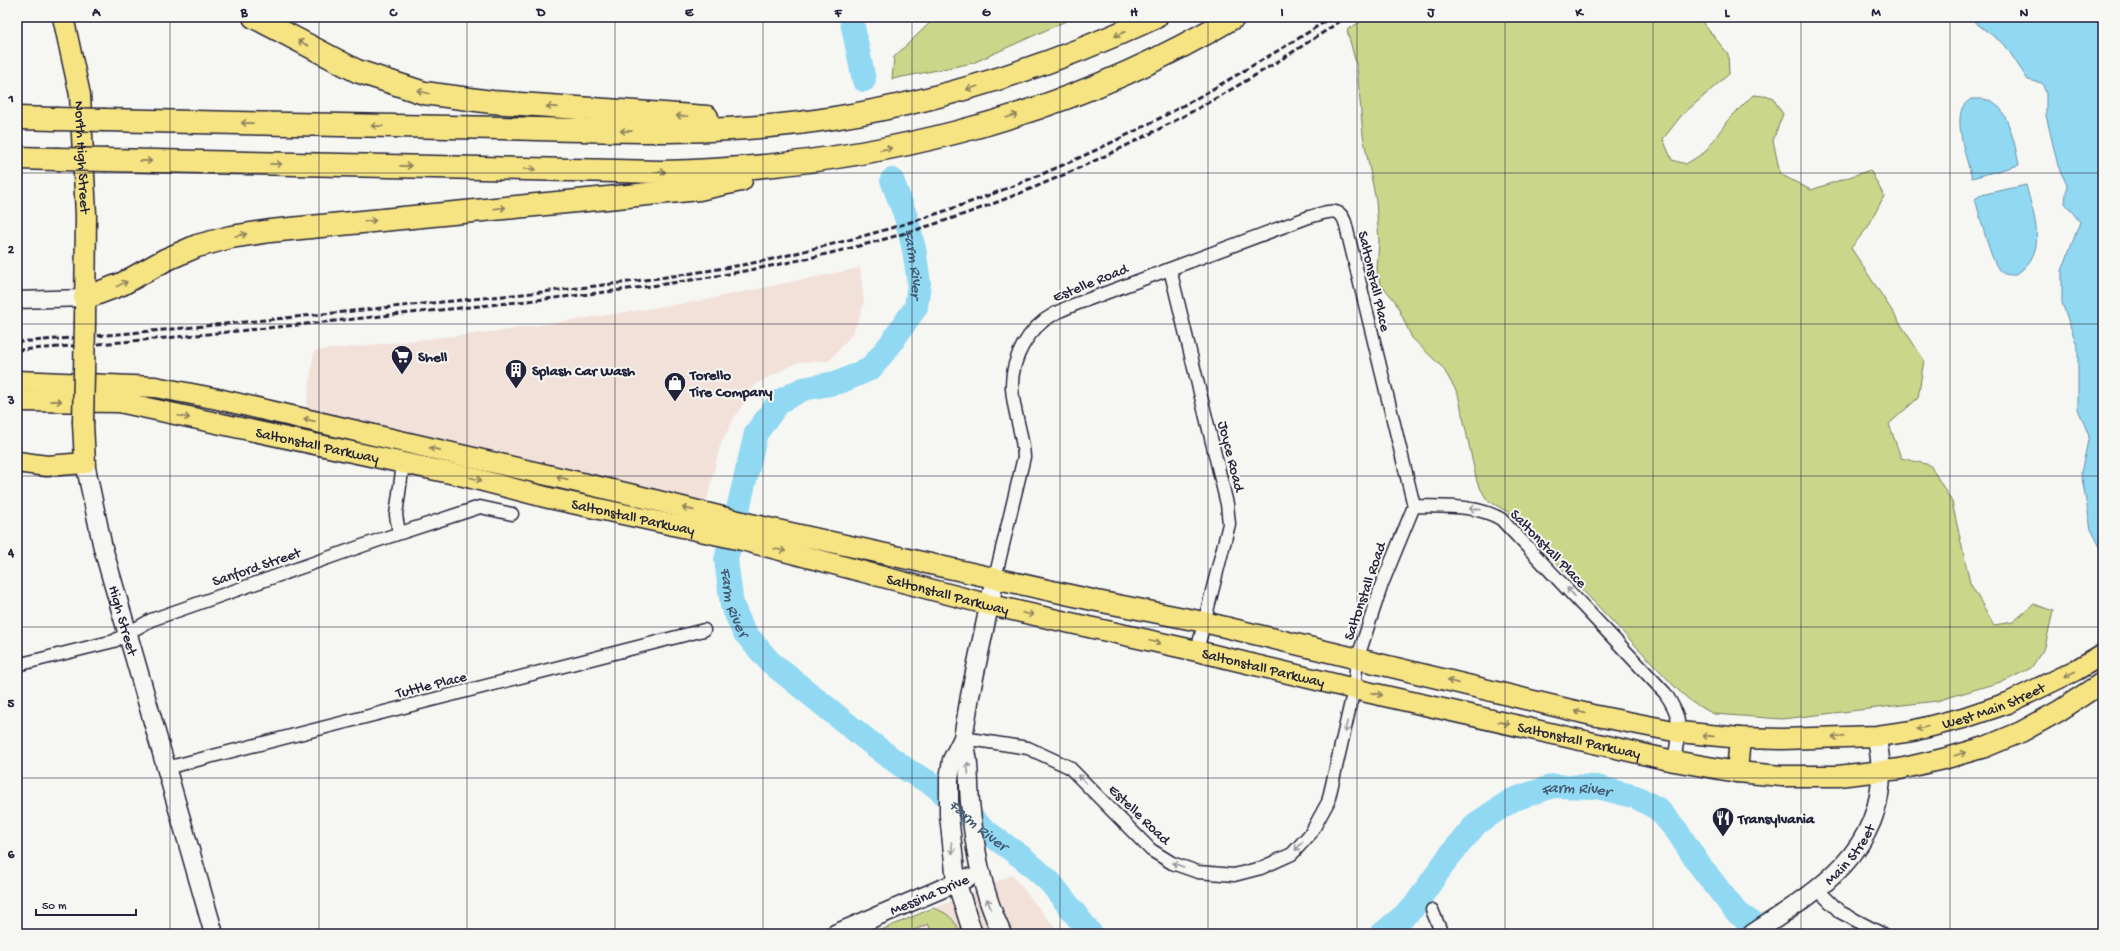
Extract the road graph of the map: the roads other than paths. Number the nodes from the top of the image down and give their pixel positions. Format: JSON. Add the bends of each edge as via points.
{"nodes":[{"id":1,"x":63,"y":17,"type":"edge"},
{"id":2,"x":254,"y":17,"type":"edge"},
{"id":3,"x":1156,"y":17,"type":"edge"},
{"id":4,"x":1234,"y":17,"type":"edge"},
{"id":5,"x":17,"y":118,"type":"edge"},
{"id":6,"x":832,"y":118,"type":"junction"},
{"id":7,"x":854,"y":155,"type":"junction"},
{"id":8,"x":17,"y":158,"type":"edge"},
{"id":9,"x":1338,"y":211,"type":"joint"},
{"id":10,"x":1170,"y":268,"type":"junction"},
{"id":11,"x":85,"y":298,"type":"junction"},
{"id":12,"x":17,"y":300,"type":"edge"},
{"id":13,"x":17,"y":381,"type":"edge"},
{"id":14,"x":17,"y":400,"type":"edge"},
{"id":15,"x":17,"y":462,"type":"edge"},
{"id":16,"x":85,"y":463,"type":"junction"},
{"id":17,"x":402,"y":464,"type":"junction"},
{"id":18,"x":1414,"y":506,"type":"junction"},
{"id":19,"x":512,"y":514,"type":"dead end"},
{"id":20,"x":724,"y":527,"type":"junction"},
{"id":21,"x":744,"y":531,"type":"junction"},
{"id":22,"x":399,"y":533,"type":"junction"},
{"id":23,"x":995,"y":578,"type":"junction"},
{"id":24,"x":990,"y":606,"type":"junction"},
{"id":25,"x":1204,"y":622,"type":"junction"},
{"id":26,"x":704,"y":630,"type":"dead end"},
{"id":27,"x":127,"y":634,"type":"junction"},
{"id":28,"x":1197,"y":651,"type":"junction"},
{"id":29,"x":2103,"y":654,"type":"edge"},
{"id":30,"x":1357,"y":660,"type":"junction"},
{"id":31,"x":17,"y":665,"type":"edge"},
{"id":32,"x":2103,"y":682,"type":"edge"},
{"id":33,"x":1354,"y":689,"type":"junction"},
{"id":34,"x":1679,"y":732,"type":"junction"},
{"id":35,"x":1876,"y":736,"type":"junction"},
{"id":36,"x":963,"y":738,"type":"junction"},
{"id":37,"x":1740,"y":738,"type":"junction"},
{"id":38,"x":1674,"y":761,"type":"junction"},
{"id":39,"x":166,"y":768,"type":"junction"},
{"id":40,"x":1736,"y":772,"type":"junction"},
{"id":41,"x":1881,"y":772,"type":"junction"},
{"id":42,"x":980,"y":873,"type":"junction"},
{"id":43,"x":956,"y":881,"type":"junction"},
{"id":44,"x":1818,"y":890,"type":"junction"},
{"id":45,"x":1432,"y":910,"type":"dead end"},
{"id":46,"x":214,"y":934,"type":"edge"},
{"id":47,"x":835,"y":934,"type":"edge"},
{"id":48,"x":972,"y":934,"type":"edge"},
{"id":49,"x":1002,"y":934,"type":"edge"},
{"id":50,"x":1442,"y":934,"type":"edge"},
{"id":51,"x":1752,"y":934,"type":"edge"},
{"id":52,"x":1882,"y":934,"type":"edge"}],
"edges":[{"from":1,"to":11,"type":"main road","name":"North High Street","via":[[80,95],[86,215]]},
{"from":6,"to":2,"type":"highway","one_way":true,"via":[[659,115],[492,102],[424,93],[357,71]]},
{"from":3,"to":6,"type":"highway","one_way":true,"via":[[1069,55],[983,84],[929,99]]},
{"from":7,"to":4,"type":"highway","one_way":true,"via":[[950,135],[1044,105],[1136,68]]},
{"from":6,"to":5,"type":"highway","one_way":true,"bridge":true,"via":[[770,126],[686,131]]},
{"from":8,"to":7,"type":"highway","one_way":true,"bridge":true,"via":[[661,172],[758,167]]},
{"from":11,"to":7,"type":"highway","one_way":true,"via":[[122,284],[182,252],[231,237],[700,189]]},
{"from":9,"to":10,"type":"street","name":"Estelle Road","via":[[1309,217]]},
{"from":9,"to":18,"type":"street","name":"Saltonstall Place","via":[[1343,214]]},
{"from":10,"to":23,"type":"street","name":"Estelle Road","via":[[1053,314],[1035,328],[1022,346],[1014,369],[1012,388],[1024,440],[1024,457]]},
{"from":10,"to":25,"type":"street","name":"Joyce Road","via":[[1227,504],[1229,524]]},
{"from":11,"to":12,"type":"street"},
{"from":11,"to":16,"type":"main road","name":"High Street","bridge":true},
{"from":20,"to":13,"type":"main road","name":"Saltonstall Parkway","one_way":true,"via":[[616,490],[218,399],[155,388]]},
{"from":14,"to":17,"type":"main road","name":"Saltonstall Parkway","one_way":true,"via":[[119,402]]},
{"from":15,"to":16,"type":"main road","via":[[47,466]]},
{"from":16,"to":27,"type":"main road","name":"High Street","via":[[94,512]]},
{"from":17,"to":20,"type":"main road","name":"Saltonstall Parkway","one_way":true,"via":[[464,476],[549,498]]},
{"from":17,"to":22,"type":"street","via":[[396,515]]},
{"from":18,"to":30,"type":"street","name":"Saltonstall Road","via":[[1382,584]]},
{"from":34,"to":18,"type":"street","name":"Saltonstall Place","one_way":true,"via":[[1678,714],[1665,693],[1501,519],[1476,508]]},
{"from":19,"to":22,"type":"street","name":"Sanford Street","via":[[480,507]]},
{"from":20,"to":21,"type":"main road","name":"Saltonstall Parkway"},
{"from":21,"to":23,"type":"main road","name":"Saltonstall Parkway"},
{"from":21,"to":24,"type":"main road","name":"Saltonstall Parkway","one_way":true},
{"from":22,"to":27,"type":"street","name":"Sanford Street","via":[[151,620]]},
{"from":23,"to":24,"type":"main road"},
{"from":23,"to":25,"type":"main road","name":"Saltonstall Parkway"},
{"from":24,"to":28,"type":"main road","name":"Saltonstall Parkway","one_way":true},
{"from":24,"to":36,"type":"main road"},
{"from":25,"to":28,"type":"street","name":"Joyce Road"},
{"from":25,"to":30,"type":"main road","name":"Saltonstall Parkway"},
{"from":26,"to":39,"type":"street","name":"Tuttle Place"},
{"from":27,"to":31,"type":"street","name":"Sanford Street","via":[[103,644]]},
{"from":27,"to":39,"type":"main road","name":"High Street"},
{"from":28,"to":33,"type":"main road","name":"Saltonstall Parkway"},
{"from":29,"to":35,"type":"main road","name":"West Main Street","one_way":true,"via":[[2008,703],[1912,731]]},
{"from":30,"to":33,"type":"street","name":"Saltonstall Road"},
{"from":34,"to":30,"type":"main road","name":"Saltonstall Parkway","one_way":true,"via":[[1623,722]]},
{"from":41,"to":32,"type":"main road","name":"West Main Street","one_way":true,"via":[[1947,758],[2021,732]]},
{"from":33,"to":36,"type":"street","name":"Estelle Road","one_way":true,"via":[[1328,802],[1311,833],[1292,854],[1261,868],[1234,875],[1198,872],[1172,863],[1151,850],[1069,767],[1028,748]]},
{"from":33,"to":38,"type":"main road","name":"Saltonstall Parkway","one_way":true},
{"from":37,"to":34,"type":"main road","name":"Saltonstall Parkway","one_way":true},
{"from":34,"to":38,"type":"street","name":"Saltonstall Place"},
{"from":35,"to":37,"type":"main road","name":"Saltonstall Parkway","one_way":true},
{"from":35,"to":41,"type":"main road","name":"Main Street"},
{"from":42,"to":36,"type":"main road","one_way":true,"via":[[972,829],[968,758]]},
{"from":36,"to":43,"type":"main road","one_way":true,"via":[[952,760],[949,779],[949,816]]},
{"from":37,"to":40,"type":"main road"},
{"from":38,"to":40,"type":"main road","name":"Saltonstall Parkway"},
{"from":39,"to":46,"type":"main road","name":"High Street"},
{"from":40,"to":41,"type":"main road","name":"Saltonstall Parkway","via":[[1782,776],[1838,776]]},
{"from":41,"to":44,"type":"main road","name":"Main Street","via":[[1877,808],[1868,833],[1846,863]]},
{"from":42,"to":43,"type":"main road","name":"Messina Drive"},
{"from":49,"to":42,"type":"main road","one_way":true,"via":[[989,905]]},
{"from":43,"to":47,"type":"main road","name":"Messina Drive"},
{"from":43,"to":48,"type":"main road"},
{"from":44,"to":51,"type":"main road","name":"Main Street"},
{"from":44,"to":52,"type":"street","via":[[1840,912]]},
{"from":45,"to":50,"type":"street"}]}
